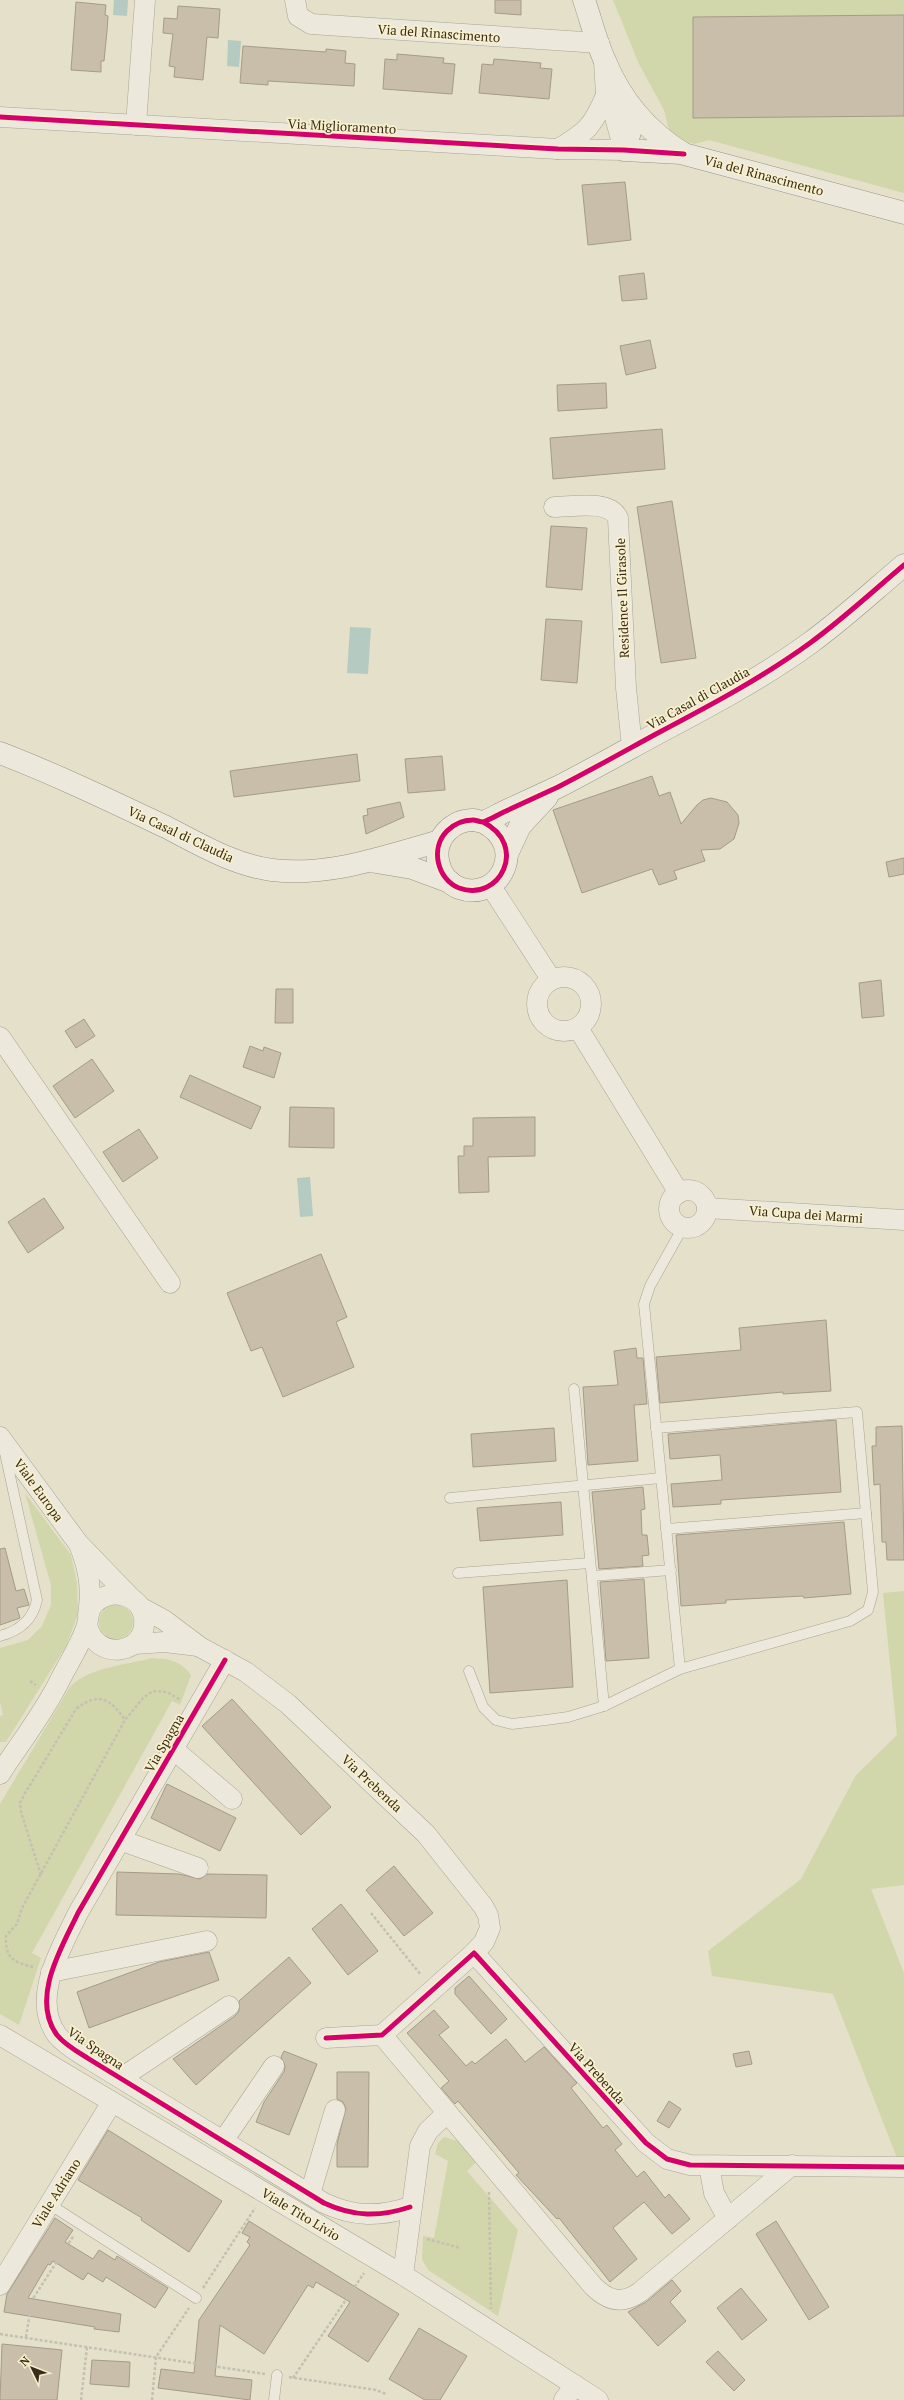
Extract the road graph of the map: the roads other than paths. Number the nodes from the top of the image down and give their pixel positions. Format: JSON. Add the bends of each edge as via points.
{"nodes":[{"id":1,"x":145,"y":0,"type":"edge"},
{"id":2,"x":295,"y":0,"type":"edge"},
{"id":3,"x":584,"y":0,"type":"edge"},
{"id":4,"x":602,"y":52,"type":"junction"},
{"id":5,"x":606,"y":95,"type":"junction"},
{"id":6,"x":636,"y":114,"type":"junction"},
{"id":7,"x":0,"y":117,"type":"edge"},
{"id":8,"x":136,"y":125,"type":"junction"},
{"id":9,"x":558,"y":149,"type":"junction"},
{"id":10,"x":624,"y":150,"type":"junction"},
{"id":11,"x":684,"y":154,"type":"junction"},
{"id":12,"x":904,"y":213,"type":"edge"},
{"id":13,"x":554,"y":507,"type":"dead end"},
{"id":14,"x":904,"y":564,"type":"edge"},
{"id":15,"x":632,"y":747,"type":"junction"},
{"id":16,"x":0,"y":754,"type":"edge"},
{"id":17,"x":558,"y":787,"type":"junction"},
{"id":18,"x":483,"y":822,"type":"junction"},
{"id":19,"x":440,"y":841,"type":"junction"},
{"id":20,"x":507,"y":854,"type":"junction"},
{"id":21,"x":371,"y":861,"type":"junction"},
{"id":22,"x":450,"y":882,"type":"junction"},
{"id":23,"x":490,"y":885,"type":"junction"},
{"id":24,"x":551,"y":980,"type":"junction"},
{"id":25,"x":578,"y":1028,"type":"junction"},
{"id":26,"x":0,"y":1037,"type":"edge"},
{"id":27,"x":679,"y":1193,"type":"junction"},
{"id":28,"x":707,"y":1208,"type":"junction"},
{"id":29,"x":904,"y":1220,"type":"edge"},
{"id":30,"x":682,"y":1227,"type":"junction"},
{"id":31,"x":170,"y":1283,"type":"dead end"},
{"id":32,"x":574,"y":1388,"type":"dead end"},
{"id":33,"x":656,"y":1428,"type":"junction"},
{"id":34,"x":1,"y":1439,"type":"edge"},
{"id":35,"x":662,"y":1478,"type":"junction"},
{"id":36,"x":583,"y":1485,"type":"junction"},
{"id":37,"x":450,"y":1498,"type":"dead end"},
{"id":38,"x":866,"y":1513,"type":"junction"},
{"id":39,"x":666,"y":1529,"type":"junction"},
{"id":40,"x":78,"y":1543,"type":"junction"},
{"id":41,"x":590,"y":1563,"type":"junction"},
{"id":42,"x":671,"y":1570,"type":"junction"},
{"id":43,"x":458,"y":1573,"type":"dead end"},
{"id":44,"x":592,"y":1576,"type":"junction"},
{"id":45,"x":136,"y":1603,"type":"junction"},
{"id":46,"x":88,"y":1620,"type":"junction"},
{"id":47,"x":0,"y":1636,"type":"edge"},
{"id":48,"x":134,"y":1644,"type":"junction"},
{"id":49,"x":200,"y":1647,"type":"junction"},
{"id":50,"x":107,"y":1649,"type":"junction"},
{"id":51,"x":225,"y":1660,"type":"junction"},
{"id":52,"x":680,"y":1669,"type":"junction"},
{"id":53,"x":469,"y":1671,"type":"dead end"},
{"id":54,"x":59,"y":1682,"type":"junction"},
{"id":55,"x":604,"y":1706,"type":"junction"},
{"id":56,"x":173,"y":1749,"type":"junction"},
{"id":57,"x":0,"y":1774,"type":"edge"},
{"id":58,"x":232,"y":1799,"type":"dead end"},
{"id":59,"x":120,"y":1840,"type":"junction"},
{"id":60,"x":198,"y":1868,"type":"dead end"},
{"id":61,"x":207,"y":1941,"type":"dead end"},
{"id":62,"x":474,"y":1953,"type":"junction"},
{"id":63,"x":51,"y":1972,"type":"junction"},
{"id":64,"x":229,"y":2006,"type":"dead end"},
{"id":65,"x":0,"y":2035,"type":"edge"},
{"id":66,"x":382,"y":2035,"type":"junction"},
{"id":67,"x":326,"y":2038,"type":"dead end"},
{"id":68,"x":274,"y":2066,"type":"dead end"},
{"id":69,"x":121,"y":2078,"type":"junction"},
{"id":70,"x":112,"y":2102,"type":"junction"},
{"id":71,"x":335,"y":2110,"type":"dead end"},
{"id":72,"x":447,"y":2113,"type":"junction"},
{"id":73,"x":223,"y":2141,"type":"junction"},
{"id":74,"x":792,"y":2165,"type":"junction"},
{"id":75,"x":709,"y":2166,"type":"junction"},
{"id":76,"x":904,"y":2167,"type":"edge"},
{"id":77,"x":310,"y":2194,"type":"junction"},
{"id":78,"x":49,"y":2204,"type":"junction"},
{"id":79,"x":410,"y":2207,"type":"junction"},
{"id":80,"x":728,"y":2219,"type":"junction"},
{"id":81,"x":403,"y":2275,"type":"junction"},
{"id":82,"x":0,"y":2285,"type":"edge"},
{"id":83,"x":196,"y":2298,"type":"dead end"},
{"id":84,"x":277,"y":2376,"type":"road end"},
{"id":85,"x":569,"y":2392,"type":"edge"},
{"id":86,"x":594,"y":2399,"type":"edge"},
{"id":87,"x":274,"y":2400,"type":"edge"}],
"edges":[{"from":1,"to":8,"type":"street"},
{"from":2,"to":4,"type":"street","name":"Via del Rinascimento","via":[[298,16],[312,24]]},
{"from":3,"to":4,"type":"street","name":"Via del Rinascimento"},
{"from":4,"to":5,"type":"street","name":"Via del Rinascimento"},
{"from":4,"to":6,"type":"street","name":"Via del Rinascimento"},
{"from":5,"to":9,"type":"street","name":"Via del Rinascimento","via":[[595,121],[585,132]]},
{"from":5,"to":10,"type":"street","name":"Via del Rinascimento"},
{"from":6,"to":10,"type":"street"},
{"from":6,"to":11,"type":"street","name":"Via del Rinascimento","via":[[668,144]]},
{"from":7,"to":8,"type":"street","name":"Via Miglioramento"},
{"from":8,"to":9,"type":"street","name":"Via Miglioramento"},
{"from":9,"to":10,"type":"street","name":"Via Miglioramento"},
{"from":10,"to":11,"type":"street","name":"Via Miglioramento"},
{"from":11,"to":12,"type":"street","name":"Via del Rinascimento"},
{"from":13,"to":15,"type":"street","name":"Residence Il Girasole","via":[[604,507],[613,510],[618,518],[626,688]]},
{"from":14,"to":15,"type":"street","name":"Via Casal di Claudia","via":[[837,622],[783,662]]},
{"from":15,"to":17,"type":"street","name":"Via Casal di Claudia"},
{"from":16,"to":21,"type":"street","name":"Via Casal di Claudia","via":[[70,782],[224,856],[247,864],[271,870],[298,870]]},
{"from":17,"to":18,"type":"street","name":"Via Casal di Claudia"},
{"from":17,"to":20,"type":"street","name":"Via Casal di Claudia","via":[[525,820],[512,840]]},
{"from":18,"to":19,"type":"street","name":"Via Casal di Claudia","via":[[463,821],[446,832]]},
{"from":18,"to":20,"type":"street","via":[[500,834]]},
{"from":19,"to":21,"type":"street","name":"Via Casal di Claudia"},
{"from":19,"to":22,"type":"street","via":[[438,863],[442,874]]},
{"from":20,"to":23,"type":"street","name":"Via Casal di Claudia","via":[[503,872]]},
{"from":21,"to":22,"type":"street","name":"Via Casal di Claudia","via":[[412,868]]},
{"from":22,"to":23,"type":"street","name":"Via Casal di Claudia","via":[[459,888],[469,890]]},
{"from":23,"to":24,"type":"street"},
{"from":24,"to":25,"type":"street","via":[[568,976],[580,981],[588,990],[591,998],[589,1015]]},
{"from":24,"to":25,"type":"street","via":[[544,985],[538,996],[537,1009],[540,1017],[552,1029],[570,1031]]},
{"from":25,"to":27,"type":"street"},
{"from":26,"to":31,"type":"street"},
{"from":27,"to":28,"type":"street","via":[[698,1193],[706,1202]]},
{"from":27,"to":30,"type":"street","via":[[674,1197],[670,1208],[673,1220]]},
{"from":28,"to":29,"type":"street","name":"Via Cupa dei Marmi"},
{"from":28,"to":30,"type":"street","via":[[700,1224]]},
{"from":30,"to":33,"type":"lane","via":[[650,1286],[644,1304]]},
{"from":32,"to":36,"type":"lane"},
{"from":33,"to":35,"type":"lane"},
{"from":33,"to":38,"type":"lane","via":[[857,1412]]},
{"from":34,"to":40,"type":"street","name":"Viale Europa"},
{"from":34,"to":47,"type":"lane","via":[[37,1600],[30,1619],[15,1630]]},
{"from":35,"to":36,"type":"lane"},
{"from":35,"to":39,"type":"lane"},
{"from":36,"to":37,"type":"lane"},
{"from":36,"to":41,"type":"lane"},
{"from":38,"to":39,"type":"lane"},
{"from":38,"to":52,"type":"lane","via":[[873,1597],[863,1615],[850,1621]]},
{"from":39,"to":42,"type":"lane"},
{"from":40,"to":45,"type":"street","name":"Viale Europa"},
{"from":40,"to":46,"type":"street","name":"Viale Europa","via":[[90,1577]]},
{"from":41,"to":43,"type":"lane"},
{"from":41,"to":44,"type":"lane"},
{"from":42,"to":44,"type":"lane"},
{"from":42,"to":52,"type":"lane"},
{"from":44,"to":55,"type":"lane"},
{"from":45,"to":46,"type":"street","name":"Viale Europa","via":[[123,1595],[106,1596],[92,1607]]},
{"from":45,"to":48,"type":"street","via":[[144,1627]]},
{"from":45,"to":49,"type":"street","name":"Via Prebenda"},
{"from":46,"to":50,"type":"street","via":[[93,1640]]},
{"from":46,"to":54,"type":"street","name":"Viale Europa"},
{"from":48,"to":49,"type":"street","name":"Via Prebenda","via":[[165,1642]]},
{"from":48,"to":50,"type":"street","name":"Viale Europa","via":[[121,1650]]},
{"from":49,"to":51,"type":"street","name":"Via Prebenda"},
{"from":50,"to":54,"type":"street","name":"Viale Europa","via":[[85,1659]]},
{"from":51,"to":56,"type":"street","name":"Via Spagna"},
{"from":51,"to":62,"type":"street","name":"Via Prebenda","via":[[256,1679],[288,1704],[434,1843],[488,1915],[489,1933]]},
{"from":52,"to":55,"type":"lane"},
{"from":53,"to":55,"type":"lane","via":[[486,1711],[501,1722],[512,1724],[563,1718]]},
{"from":54,"to":57,"type":"street","name":"Viale Europa"},
{"from":56,"to":58,"type":"street"},
{"from":56,"to":59,"type":"street","name":"Via Spagna"},
{"from":59,"to":60,"type":"street"},
{"from":59,"to":63,"type":"street","name":"Via Spagna","via":[[78,1913]]},
{"from":61,"to":63,"type":"street"},
{"from":62,"to":66,"type":"street","name":"Via Prebenda"},
{"from":62,"to":75,"type":"street","name":"Via Prebenda","via":[[653,2149],[667,2159],[681,2164]]},
{"from":63,"to":69,"type":"street","name":"Via Spagna","via":[[48,2005],[51,2024],[57,2035]]},
{"from":64,"to":69,"type":"street"},
{"from":65,"to":70,"type":"street","name":"Viale Tito Livio"},
{"from":66,"to":67,"type":"street"},
{"from":66,"to":72,"type":"street"},
{"from":68,"to":73,"type":"street"},
{"from":69,"to":73,"type":"street","name":"Via Spagna"},
{"from":70,"to":78,"type":"street","name":"Viale Adriano"},
{"from":70,"to":81,"type":"street","name":"Viale Tito Livio"},
{"from":71,"to":77,"type":"street"},
{"from":72,"to":79,"type":"street","via":[[428,2131],[420,2146]]},
{"from":72,"to":80,"type":"street","via":[[593,2286],[604,2296],[615,2301],[633,2297]]},
{"from":73,"to":77,"type":"street","name":"Via Spagna"},
{"from":74,"to":75,"type":"street","name":"Via Prebenda"},
{"from":74,"to":76,"type":"street","name":"Via Prebenda"},
{"from":74,"to":80,"type":"street"},
{"from":75,"to":80,"type":"street","via":[[714,2193]]},
{"from":77,"to":79,"type":"street","name":"Via Spagna","via":[[340,2210],[362,2215],[388,2214]]},
{"from":78,"to":82,"type":"street","name":"Viale Adriano"},
{"from":78,"to":83,"type":"lane"},
{"from":79,"to":81,"type":"street"},
{"from":81,"to":85,"type":"street","name":"Viale Tito Livio","via":[[493,2332]]},
{"from":84,"to":87,"type":"lane"},
{"from":85,"to":86,"type":"street","name":"Viale Tito Livio"}]}
